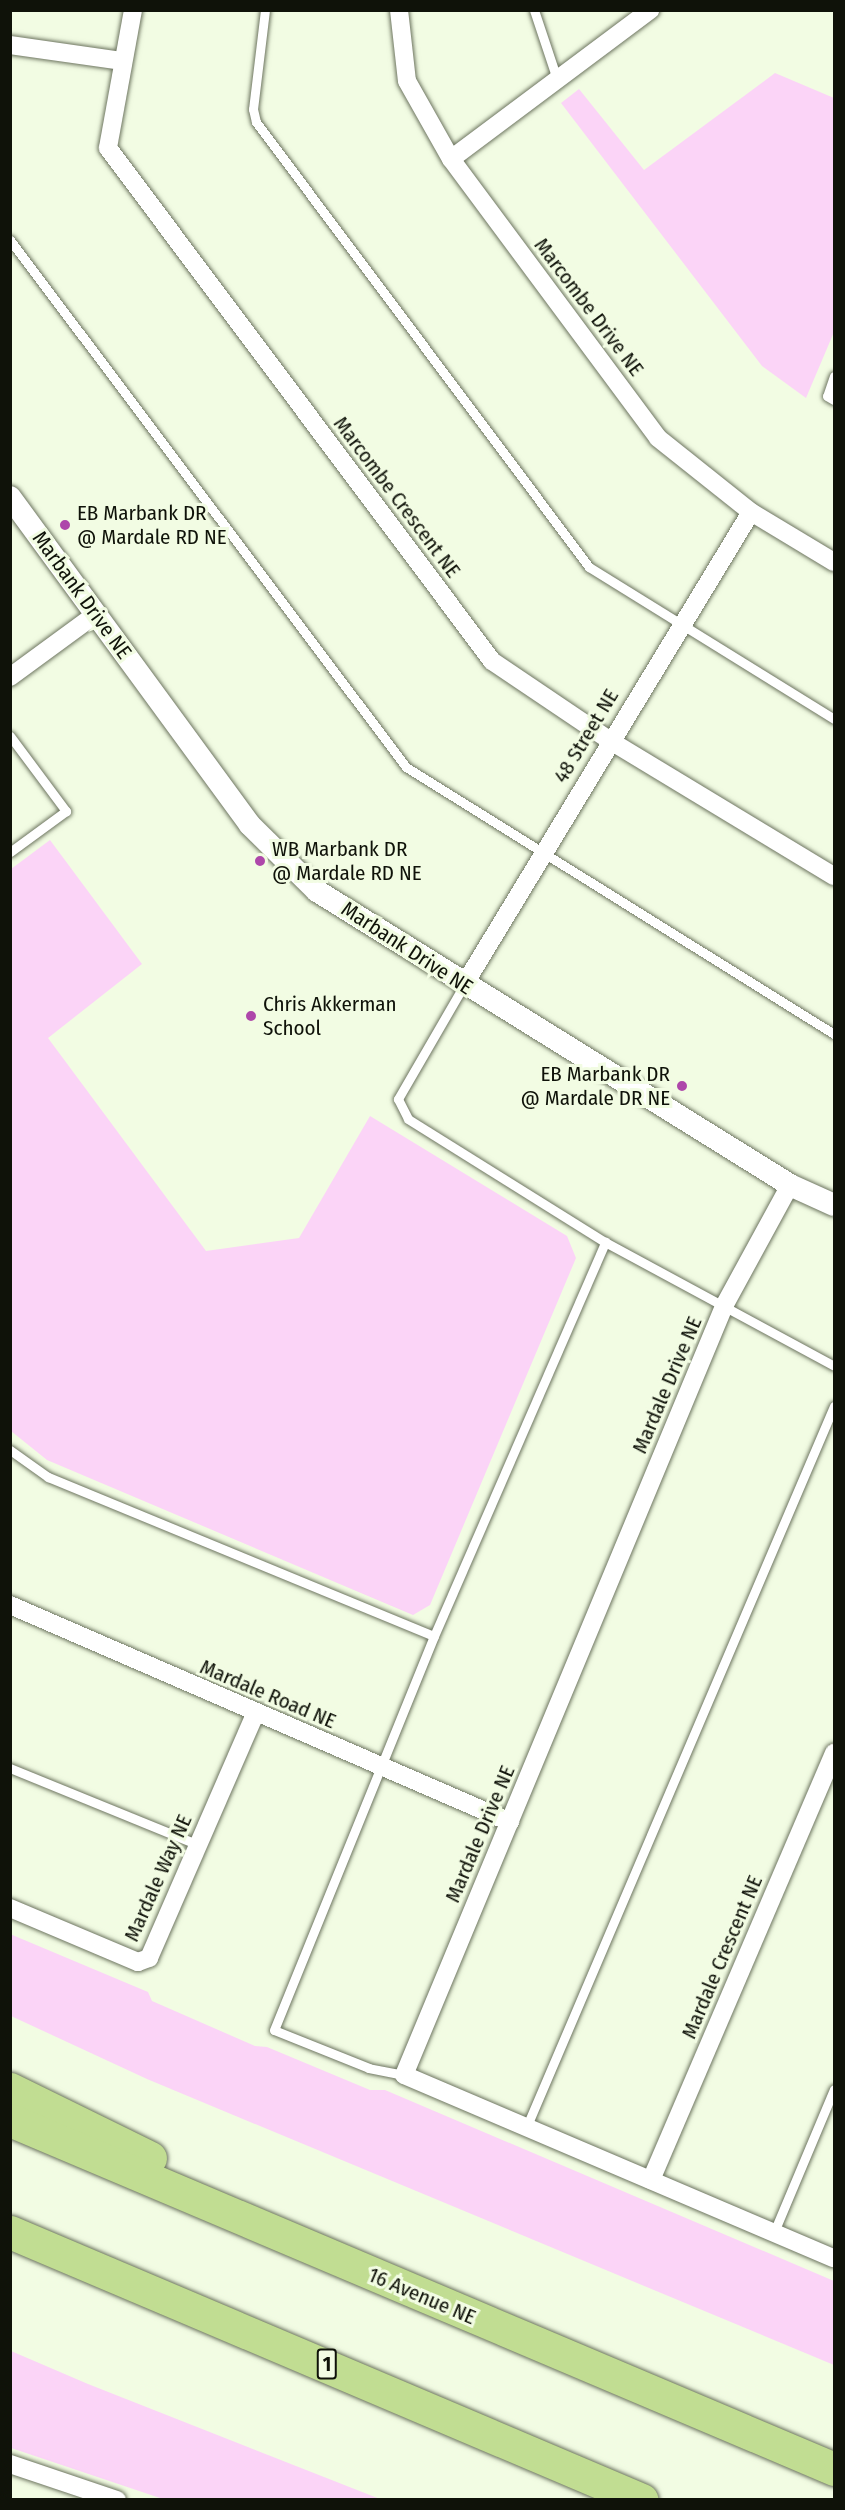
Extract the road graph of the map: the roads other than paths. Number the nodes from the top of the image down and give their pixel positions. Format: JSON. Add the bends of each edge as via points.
{"nodes":[{"id":1,"x":133,"y":10,"type":"edge"},
{"id":2,"x":266,"y":10,"type":"edge"},
{"id":3,"x":399,"y":10,"type":"edge"},
{"id":4,"x":534,"y":10,"type":"edge"},
{"id":5,"x":650,"y":10,"type":"edge"},
{"id":6,"x":10,"y":45,"type":"edge"},
{"id":7,"x":123,"y":61,"type":"junction"},
{"id":8,"x":557,"y":79,"type":"junction"},
{"id":9,"x":451,"y":159,"type":"junction"},
{"id":10,"x":10,"y":240,"type":"edge"},
{"id":11,"x":834,"y":376,"type":"edge"},
{"id":12,"x":834,"y":400,"type":"edge"},
{"id":13,"x":10,"y":497,"type":"edge"},
{"id":14,"x":750,"y":512,"type":"junction"},
{"id":15,"x":834,"y":562,"type":"edge"},
{"id":16,"x":96,"y":614,"type":"junction"},
{"id":17,"x":680,"y":626,"type":"junction"},
{"id":18,"x":10,"y":677,"type":"edge"},
{"id":19,"x":834,"y":719,"type":"edge"},
{"id":20,"x":10,"y":736,"type":"edge"},
{"id":21,"x":609,"y":740,"type":"junction"},
{"id":22,"x":10,"y":852,"type":"edge"},
{"id":23,"x":544,"y":854,"type":"junction"},
{"id":24,"x":834,"y":876,"type":"edge"},
{"id":25,"x":464,"y":985,"type":"junction"},
{"id":26,"x":834,"y":1035,"type":"edge"},
{"id":27,"x":790,"y":1185,"type":"junction"},
{"id":28,"x":834,"y":1205,"type":"edge"},
{"id":29,"x":605,"y":1242,"type":"junction"},
{"id":30,"x":725,"y":1304,"type":"junction"},
{"id":31,"x":834,"y":1366,"type":"edge"},
{"id":32,"x":834,"y":1406,"type":"edge"},
{"id":33,"x":10,"y":1450,"type":"edge"},
{"id":34,"x":10,"y":1605,"type":"edge"},
{"id":35,"x":434,"y":1636,"type":"junction"},
{"id":36,"x":255,"y":1714,"type":"junction"},
{"id":37,"x":834,"y":1752,"type":"edge"},
{"id":38,"x":381,"y":1767,"type":"junction"},
{"id":39,"x":10,"y":1768,"type":"edge"},
{"id":40,"x":510,"y":1822,"type":"junction"},
{"id":41,"x":199,"y":1845,"type":"junction"},
{"id":42,"x":10,"y":1908,"type":"edge"},
{"id":43,"x":405,"y":2075,"type":"junction"},
{"id":44,"x":10,"y":2089,"type":"edge"},
{"id":45,"x":834,"y":2089,"type":"edge"},
{"id":46,"x":10,"y":2120,"type":"edge"},
{"id":47,"x":526,"y":2128,"type":"junction"},
{"id":48,"x":651,"y":2180,"type":"junction"},
{"id":49,"x":10,"y":2232,"type":"edge"},
{"id":50,"x":774,"y":2232,"type":"junction"},
{"id":51,"x":291,"y":2241,"type":"junction"},
{"id":52,"x":834,"y":2258,"type":"edge"},
{"id":53,"x":10,"y":2464,"type":"edge"},
{"id":54,"x":834,"y":2469,"type":"edge"},
{"id":55,"x":117,"y":2499,"type":"edge"},
{"id":56,"x":642,"y":2499,"type":"edge"}],
"edges":[{"from":1,"to":7,"type":"street","name":"Marcombe Crescent NE"},
{"from":2,"to":17,"type":"lane","via":[[253,109],[256,122],[589,567]]},
{"from":3,"to":9,"type":"street","name":"Marcombe Drive NE","via":[[407,81]]},
{"from":4,"to":8,"type":"lane"},
{"from":5,"to":8,"type":"street"},
{"from":6,"to":7,"type":"street"},
{"from":7,"to":21,"type":"street","name":"Marcombe Crescent NE","via":[[108,148],[492,662]]},
{"from":8,"to":9,"type":"street"},
{"from":9,"to":14,"type":"street","name":"Marcombe Drive NE","via":[[658,438]]},
{"from":10,"to":23,"type":"lane","via":[[406,767]]},
{"from":11,"to":12,"type":"lane","via":[[826,396]]},
{"from":13,"to":16,"type":"street","name":"Marbank Drive NE"},
{"from":14,"to":15,"type":"street","name":"Marcombe Drive NE"},
{"from":14,"to":17,"type":"street","name":"48 Street NE"},
{"from":16,"to":18,"type":"street"},
{"from":16,"to":25,"type":"street","name":"Marbank Drive NE","via":[[250,825],[317,891]]},
{"from":17,"to":19,"type":"lane"},
{"from":17,"to":21,"type":"street","name":"48 Street NE"},
{"from":20,"to":22,"type":"lane","via":[[66,811]]},
{"from":21,"to":23,"type":"street","name":"48 Street NE"},
{"from":21,"to":24,"type":"street","name":"Marcombe Crescent NE"},
{"from":23,"to":25,"type":"street","name":"48 Street NE"},
{"from":23,"to":26,"type":"lane"},
{"from":25,"to":27,"type":"street","name":"Marbank Drive NE"},
{"from":25,"to":29,"type":"lane","via":[[398,1099],[408,1119]]},
{"from":27,"to":28,"type":"street","name":"Marbank Drive NE"},
{"from":27,"to":30,"type":"street","name":"Mardale Drive NE"},
{"from":29,"to":30,"type":"lane"},
{"from":29,"to":35,"type":"lane"},
{"from":30,"to":31,"type":"lane"},
{"from":30,"to":40,"type":"street","name":"Mardale Drive NE"},
{"from":32,"to":47,"type":"lane"},
{"from":33,"to":35,"type":"lane","via":[[48,1477]]},
{"from":34,"to":36,"type":"street","name":"Mardale Road NE"},
{"from":35,"to":38,"type":"lane"},
{"from":36,"to":38,"type":"street","name":"Mardale Road NE"},
{"from":36,"to":41,"type":"street","name":"Mardale Way NE"},
{"from":37,"to":48,"type":"street","name":"Mardale Crescent NE"},
{"from":38,"to":40,"type":"street","name":"Mardale Road NE"},
{"from":38,"to":43,"type":"lane","via":[[274,2030],[369,2068]]},
{"from":39,"to":41,"type":"lane"},
{"from":40,"to":43,"type":"street","name":"Mardale Drive NE"},
{"from":41,"to":42,"type":"street","name":"Mardale Way NE","via":[[149,1958],[138,1962]]},
{"from":43,"to":47,"type":"street"},
{"from":44,"to":51,"type":"highway","via":[[216,2190]]},
{"from":45,"to":50,"type":"lane"},
{"from":46,"to":51,"type":"highway","name":"16 Avenue NE"},
{"from":47,"to":48,"type":"street"},
{"from":48,"to":50,"type":"street"},
{"from":49,"to":56,"type":"highway","number":"1"},
{"from":50,"to":52,"type":"street"},
{"from":51,"to":54,"type":"highway","name":"16 Avenue NE"},
{"from":53,"to":55,"type":"street"}]}
